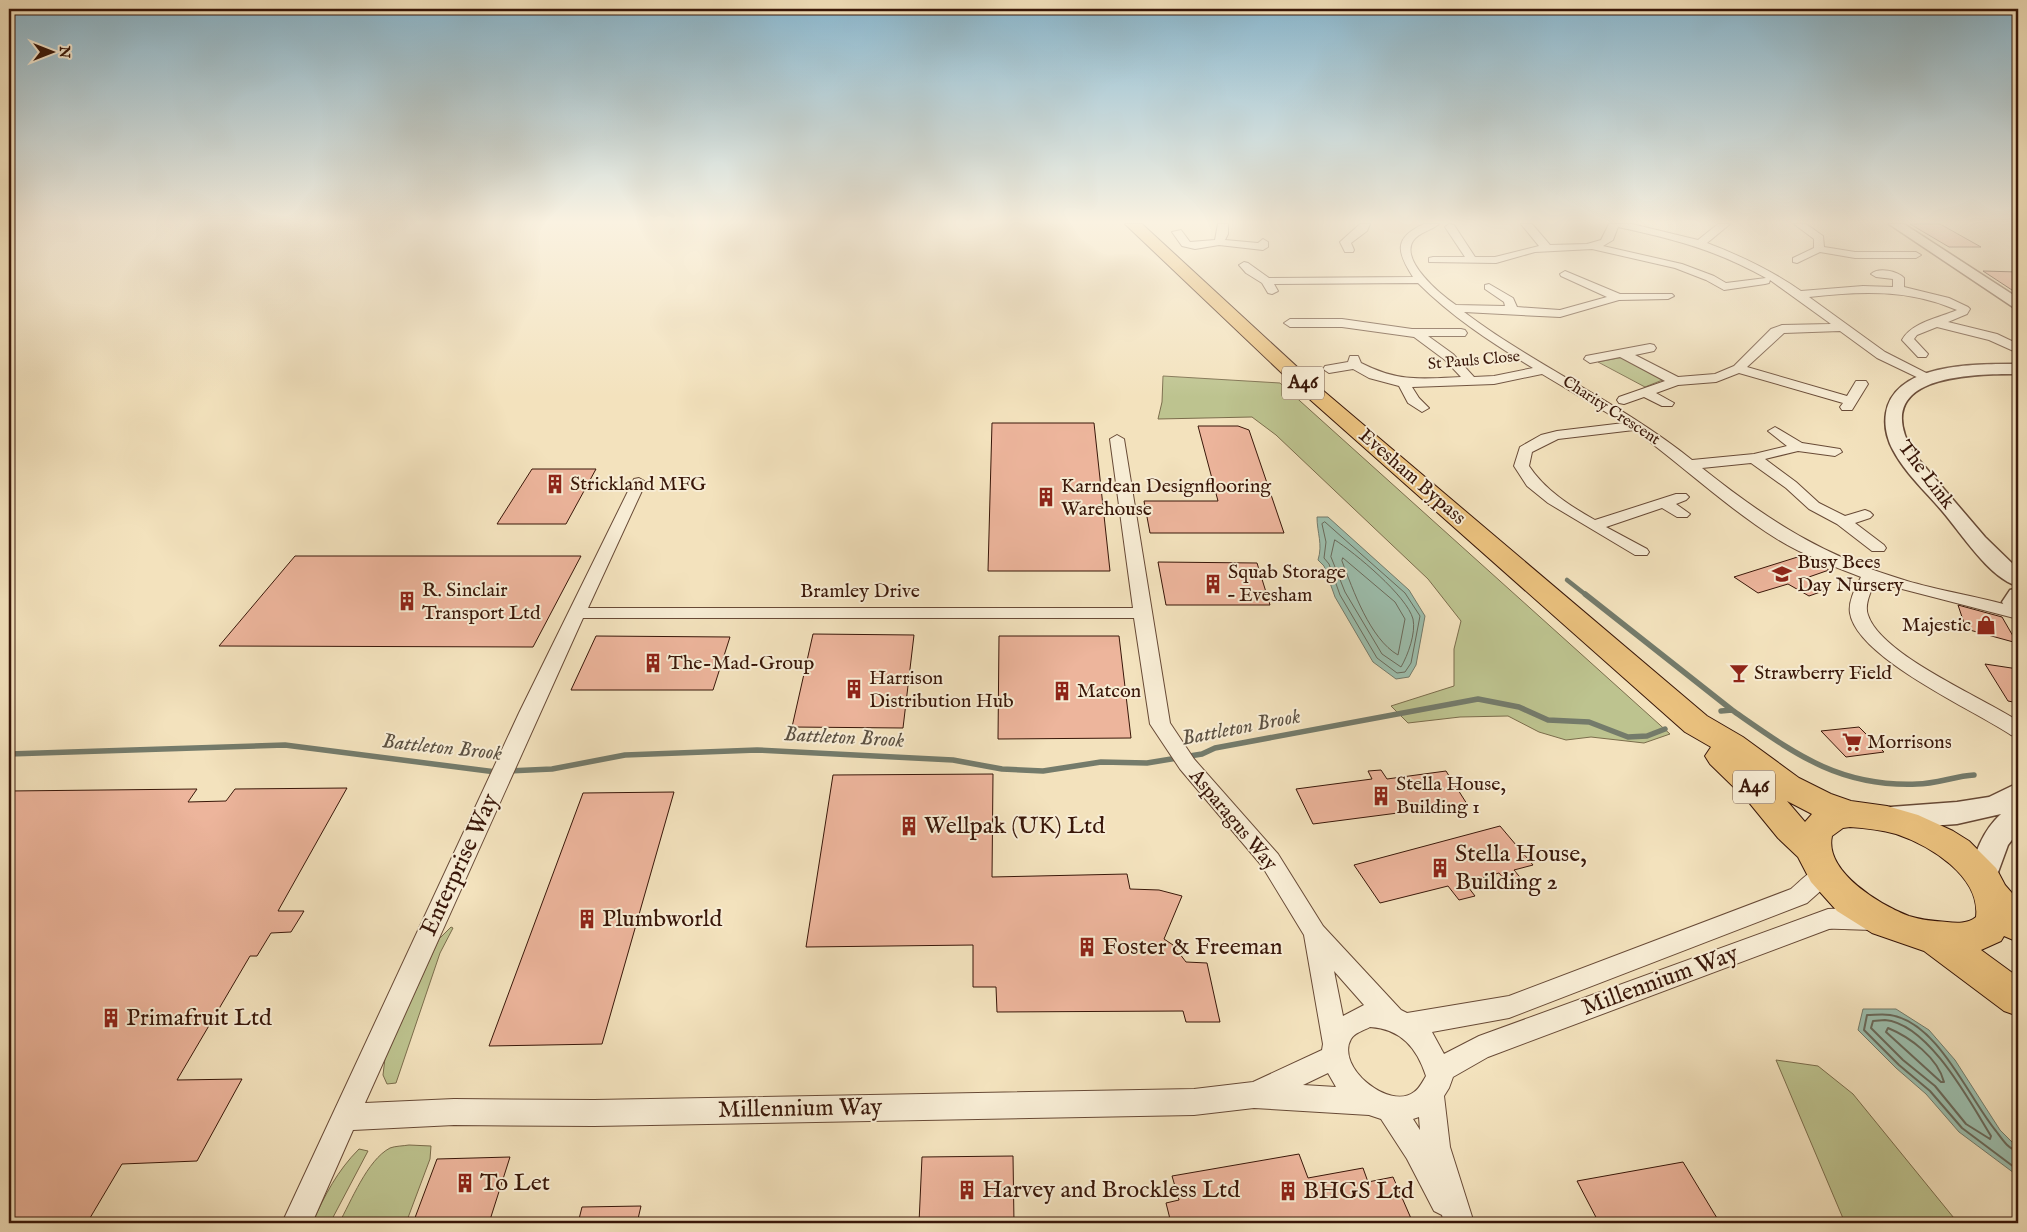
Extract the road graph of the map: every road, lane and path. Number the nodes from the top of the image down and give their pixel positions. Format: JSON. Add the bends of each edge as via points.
{"nodes":[{"id":1,"x":1196,"y":281,"type":"edge"},
{"id":2,"x":1267,"y":281,"type":"edge"},
{"id":3,"x":1366,"y":281,"type":"edge"},
{"id":4,"x":1386,"y":281,"type":"edge"},
{"id":5,"x":1424,"y":281,"type":"edge"},
{"id":6,"x":1480,"y":281,"type":"edge"},
{"id":7,"x":1583,"y":281,"type":"edge"},
{"id":8,"x":1714,"y":281,"type":"edge"},
{"id":9,"x":1779,"y":281,"type":"edge"},
{"id":10,"x":1899,"y":281,"type":"edge"},
{"id":11,"x":1983,"y":281,"type":"edge"},
{"id":12,"x":1765,"y":282,"type":"dead end"},
{"id":13,"x":1502,"y":286,"type":"dead end"},
{"id":14,"x":1490,"y":287,"type":"junction"},
{"id":15,"x":1633,"y":287,"type":"dead end"},
{"id":16,"x":1898,"y":290,"type":"junction"},
{"id":17,"x":1272,"y":292,"type":"dead end"},
{"id":18,"x":1800,"y":295,"type":"junction"},
{"id":19,"x":1618,"y":296,"type":"junction"},
{"id":20,"x":1642,"y":296,"type":"junction"},
{"id":21,"x":1668,"y":296,"type":"dead end"},
{"id":22,"x":2018,"y":304,"type":"edge"},
{"id":23,"x":1453,"y":309,"type":"junction"},
{"id":24,"x":1512,"y":310,"type":"junction"},
{"id":25,"x":1934,"y":322,"type":"junction"},
{"id":26,"x":1290,"y":323,"type":"dead end"},
{"id":27,"x":1843,"y":327,"type":"junction"},
{"id":28,"x":1412,"y":332,"type":"junction"},
{"id":29,"x":1461,"y":333,"type":"dead end"},
{"id":30,"x":1650,"y":348,"type":"dead end"},
{"id":31,"x":2018,"y":349,"type":"edge"},
{"id":32,"x":1622,"y":353,"type":"junction"},
{"id":33,"x":1922,"y":354,"type":"dead end"},
{"id":34,"x":1590,"y":359,"type":"dead end"},
{"id":35,"x":1329,"y":369,"type":"dead end"},
{"id":36,"x":1546,"y":369,"type":"junction"},
{"id":37,"x":1738,"y":369,"type":"junction"},
{"id":38,"x":2018,"y":369,"type":"edge"},
{"id":39,"x":1930,"y":378,"type":"junction"},
{"id":40,"x":1471,"y":381,"type":"junction"},
{"id":41,"x":1676,"y":381,"type":"junction"},
{"id":42,"x":1404,"y":383,"type":"junction"},
{"id":43,"x":1860,"y":384,"type":"dead end"},
{"id":44,"x":1645,"y":393,"type":"junction"},
{"id":45,"x":1624,"y":400,"type":"dead end"},
{"id":46,"x":1667,"y":403,"type":"dead end"},
{"id":47,"x":1406,"y":411,"type":"dead end"},
{"id":48,"x":1637,"y":425,"type":"junction"},
{"id":49,"x":1775,"y":431,"type":"dead end"},
{"id":50,"x":1117,"y":439,"type":"dead end"},
{"id":51,"x":1798,"y":447,"type":"junction"},
{"id":52,"x":1835,"y":452,"type":"dead end"},
{"id":53,"x":1754,"y":458,"type":"junction"},
{"id":54,"x":1690,"y":465,"type":"junction"},
{"id":55,"x":639,"y":482,"type":"dead end"},
{"id":56,"x":1681,"y":497,"type":"dead end"},
{"id":57,"x":1665,"y":503,"type":"junction"},
{"id":58,"x":1682,"y":514,"type":"dead end"},
{"id":59,"x":1864,"y":515,"type":"dead end"},
{"id":60,"x":1843,"y":522,"type":"junction"},
{"id":61,"x":1595,"y":525,"type":"junction"},
{"id":62,"x":1878,"y":548,"type":"dead end"},
{"id":63,"x":1641,"y":552,"type":"dead end"},
{"id":64,"x":1870,"y":575,"type":"junction"},
{"id":65,"x":2013,"y":575,"type":"edge"},
{"id":66,"x":2017,"y":604,"type":"edge"},
{"id":67,"x":576,"y":613,"type":"junction"},
{"id":68,"x":1144,"y":613,"type":"junction"},
{"id":69,"x":1696,"y":724,"type":"junction"},
{"id":70,"x":2018,"y":730,"type":"edge"},
{"id":71,"x":2018,"y":793,"type":"edge"},
{"id":72,"x":1850,"y":814,"type":"junction"},
{"id":73,"x":2018,"y":817,"type":"edge"},
{"id":74,"x":1887,"y":818,"type":"junction"},
{"id":75,"x":1819,"y":862,"type":"junction"},
{"id":76,"x":1988,"y":887,"type":"junction"},
{"id":77,"x":1888,"y":924,"type":"junction"},
{"id":78,"x":2018,"y":926,"type":"edge"},
{"id":79,"x":1315,"y":933,"type":"junction"},
{"id":80,"x":1936,"y":939,"type":"junction"},
{"id":81,"x":2018,"y":999,"type":"edge"},
{"id":82,"x":1398,"y":1021,"type":"junction"},
{"id":83,"x":1334,"y":1049,"type":"junction"},
{"id":84,"x":1434,"y":1083,"type":"junction"},
{"id":85,"x":1254,"y":1095,"type":"junction"},
{"id":86,"x":1379,"y":1106,"type":"junction"},
{"id":87,"x":344,"y":1117,"type":"junction"},
{"id":88,"x":297,"y":1223,"type":"edge"},
{"id":89,"x":1457,"y":1223,"type":"edge"}],
"edges":[{"from":1,"to":69,"type":"highway","name":"Evesham Bypass","number":"A46","via":[[1314,392]]},
{"from":2,"to":17,"type":"street"},
{"from":3,"to":4,"type":"street"},
{"from":5,"to":23,"type":"street","name":"Charity Crescent"},
{"from":6,"to":14,"type":"street"},
{"from":7,"to":19,"type":"street"},
{"from":8,"to":12,"type":"street","via":[[1724,287]]},
{"from":9,"to":18,"type":"street"},
{"from":10,"to":16,"type":"street"},
{"from":11,"to":22,"type":"street"},
{"from":13,"to":14,"type":"street"},
{"from":14,"to":24,"type":"street","via":[[1509,300]]},
{"from":15,"to":20,"type":"street"},
{"from":16,"to":18,"type":"street"},
{"from":16,"to":25,"type":"street","via":[[1945,300],[1965,310]]},
{"from":18,"to":27,"type":"street"},
{"from":19,"to":20,"type":"street"},
{"from":19,"to":24,"type":"street","via":[[1560,314]]},
{"from":20,"to":21,"type":"street"},
{"from":23,"to":24,"type":"street"},
{"from":23,"to":36,"type":"street","name":"Charity Crescent","via":[[1493,338]]},
{"from":25,"to":31,"type":"street","via":[[1963,332],[1994,337]]},
{"from":25,"to":33,"type":"street","via":[[1909,336],[1908,340]]},
{"from":26,"to":28,"type":"street"},
{"from":27,"to":37,"type":"street","via":[[1803,327],[1775,332]]},
{"from":27,"to":39,"type":"street","via":[[1881,355]]},
{"from":28,"to":29,"type":"street"},
{"from":28,"to":40,"type":"street","via":[[1449,357]]},
{"from":30,"to":32,"type":"street"},
{"from":32,"to":34,"type":"street"},
{"from":32,"to":41,"type":"street"},
{"from":35,"to":42,"type":"street","name":"St Pauls Close","via":[[1355,362],[1374,376]]},
{"from":36,"to":40,"type":"street","name":"St Pauls Close","via":[[1514,377]]},
{"from":36,"to":48,"type":"street","name":"Charity Crescent"},
{"from":37,"to":41,"type":"street","via":[[1716,378]]},
{"from":37,"to":43,"type":"street","via":[[1848,404]]},
{"from":38,"to":39,"type":"street","name":"The Link","via":[[1974,369]]},
{"from":39,"to":65,"type":"street","name":"The Link","via":[[1898,397],[1893,409],[1895,433],[1905,455]]},
{"from":40,"to":42,"type":"street","name":"St Pauls Close"},
{"from":41,"to":44,"type":"street"},
{"from":42,"to":47,"type":"street","name":"St Pauls Close","via":[[1413,400],[1428,408]]},
{"from":44,"to":45,"type":"street"},
{"from":44,"to":46,"type":"street"},
{"from":48,"to":54,"type":"street","name":"Charity Crescent"},
{"from":48,"to":61,"type":"street","via":[[1546,438],[1531,444],[1523,454],[1523,471],[1532,484],[1548,499]]},
{"from":49,"to":51,"type":"street"},
{"from":50,"to":68,"type":"street","name":"Asparagus Way"},
{"from":51,"to":52,"type":"street"},
{"from":51,"to":53,"type":"street"},
{"from":53,"to":54,"type":"street"},
{"from":53,"to":60,"type":"street","via":[[1814,506]]},
{"from":54,"to":64,"type":"street","name":"Charity Crescent","via":[[1763,524],[1811,550]]},
{"from":55,"to":67,"type":"street","name":"Enterprise Way"},
{"from":56,"to":57,"type":"street"},
{"from":57,"to":58,"type":"street"},
{"from":57,"to":61,"type":"street"},
{"from":59,"to":60,"type":"street"},
{"from":60,"to":62,"type":"street"},
{"from":61,"to":63,"type":"street"},
{"from":64,"to":66,"type":"street","name":"Charity Crescent","via":[[1914,589],[1990,605]]},
{"from":64,"to":70,"type":"street","via":[[1859,605],[1859,615],[1882,645],[1924,676]]},
{"from":65,"to":66,"type":"street","name":"The Link"},
{"from":67,"to":68,"type":"street","name":"Bramley Drive"},
{"from":67,"to":87,"type":"street","name":"Enterprise Way"},
{"from":68,"to":79,"type":"street","name":"Asparagus Way","via":[[1158,717],[1182,757],[1270,860]]},
{"from":69,"to":72,"type":"highway","name":"Evesham Bypass","number":"A46","via":[[1732,745],[1787,786],[1819,803]]},
{"from":69,"to":75,"type":"highway","name":"Evesham Bypass","number":"A46","via":[[1713,748],[1759,791]]},
{"from":71,"to":74,"type":"street","via":[[1995,806],[1958,813]]},
{"from":72,"to":74,"type":"highway"},
{"from":72,"to":75,"type":"highway","via":[[1824,822],[1815,834]]},
{"from":73,"to":76,"type":"street","via":[[1998,835],[1990,851]]},
{"from":74,"to":76,"type":"highway","via":[[1909,825],[1948,845],[1969,862]]},
{"from":75,"to":77,"type":"highway","name":"Evesham Bypass","via":[[1841,892]]},
{"from":75,"to":82,"type":"street","name":"Millennium Way","via":[[1799,896],[1509,1007]]},
{"from":76,"to":78,"type":"highway"},
{"from":76,"to":80,"type":"highway","via":[[1995,913],[1990,927],[1976,936],[1957,940]]},
{"from":77,"to":80,"type":"highway","name":"Evesham Bypass"},
{"from":77,"to":84,"type":"street","name":"Millennium Way","via":[[1853,918],[1828,919],[1479,1048]]},
{"from":79,"to":82,"type":"street","name":"Asparagus Way"},
{"from":79,"to":83,"type":"street","name":"Asparagus Way"},
{"from":80,"to":81,"type":"highway"},
{"from":82,"to":83,"type":"street","name":"Millennium Way","via":[[1368,1015],[1353,1019],[1337,1034]]},
{"from":82,"to":84,"type":"street","via":[[1420,1036],[1432,1053]]},
{"from":83,"to":85,"type":"street","name":"Millennium Way"},
{"from":83,"to":86,"type":"street","via":[[1341,1076],[1352,1090]]},
{"from":84,"to":86,"type":"street","name":"Millennium Way","via":[[1412,1108]]},
{"from":84,"to":89,"type":"street","via":[[1436,1147]]},
{"from":85,"to":86,"type":"street","name":"Millennium Way"},
{"from":85,"to":87,"type":"street","name":"Millennium Way","via":[[1194,1102],[594,1113],[454,1112]]},
{"from":86,"to":89,"type":"street","via":[[1417,1149]]},
{"from":87,"to":88,"type":"street","name":"Enterprise Way"}]}
